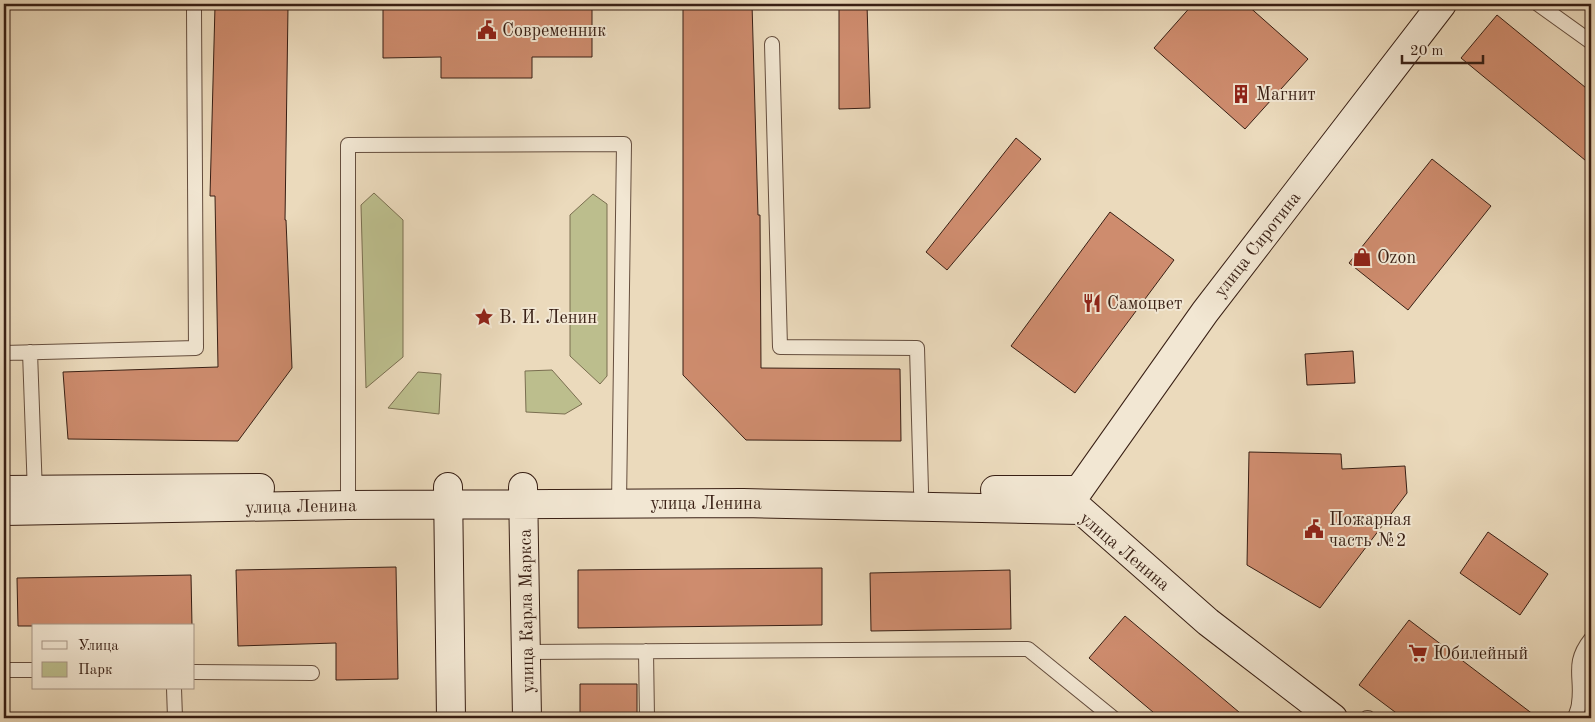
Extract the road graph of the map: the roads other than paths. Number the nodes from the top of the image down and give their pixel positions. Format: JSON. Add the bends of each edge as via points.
{"nodes":[{"id":1,"x":1442,"y":4,"type":"edge"},
{"id":2,"x":1538,"y":4,"type":"edge"},
{"id":3,"x":194,"y":8,"type":"dead end"},
{"id":4,"x":1591,"y":42,"type":"edge"},
{"id":5,"x":772,"y":44,"type":"dead end"},
{"id":6,"x":4,"y":352,"type":"edge"},
{"id":7,"x":30,"y":352,"type":"junction"},
{"id":8,"x":4,"y":490,"type":"edge"},
{"id":9,"x":921,"y":491,"type":"junction"},
{"id":10,"x":524,"y":495,"type":"junction"},
{"id":11,"x":619,"y":495,"type":"junction"},
{"id":12,"x":348,"y":496,"type":"junction"},
{"id":13,"x":448,"y":496,"type":"junction"},
{"id":14,"x":36,"y":500,"type":"junction"},
{"id":15,"x":1080,"y":500,"type":"junction"},
{"id":16,"x":4,"y":511,"type":"edge"},
{"id":17,"x":1591,"y":639,"type":"edge"},
{"id":18,"x":646,"y":651,"type":"junction"},
{"id":19,"x":526,"y":652,"type":"junction"},
{"id":20,"x":4,"y":670,"type":"edge"},
{"id":21,"x":32,"y":670,"type":"edge"},
{"id":22,"x":195,"y":672,"type":"edge"},
{"id":23,"x":312,"y":673,"type":"dead end"},
{"id":24,"x":174,"y":690,"type":"edge"},
{"id":25,"x":175,"y":718,"type":"edge"},
{"id":26,"x":451,"y":718,"type":"edge"},
{"id":27,"x":527,"y":718,"type":"edge"},
{"id":28,"x":646,"y":718,"type":"edge"},
{"id":29,"x":1114,"y":718,"type":"edge"},
{"id":30,"x":1333,"y":718,"type":"edge"},
{"id":31,"x":1575,"y":718,"type":"edge"}],
"edges":[{"from":1,"to":15,"type":"main road","name":"улица Сиротина","via":[[1205,312]]},
{"from":2,"to":4,"type":"lane"},
{"from":3,"to":7,"type":"lane","via":[[196,348]]},
{"from":5,"to":9,"type":"lane","via":[[780,347],[917,348]]},
{"from":6,"to":7,"type":"lane"},
{"from":7,"to":14,"type":"lane"},
{"from":8,"to":14,"type":"main road"},
{"from":9,"to":11,"type":"main road"},
{"from":9,"to":15,"type":"main road"},
{"from":10,"to":11,"type":"main road","name":"улица Ленина"},
{"from":10,"to":13,"type":"main road","name":"улица Ленина"},
{"from":10,"to":19,"type":"main road","name":"улица Карла Маркса"},
{"from":11,"to":12,"type":"lane","via":[[624,144],[348,145]]},
{"from":11,"to":15,"type":"main road","name":"улица Ленина","via":[[743,503]]},
{"from":12,"to":13,"type":"main road","name":"улица Ленина"},
{"from":12,"to":14,"type":"main road","name":"улица Ленина"},
{"from":13,"to":26,"type":"main road"},
{"from":14,"to":16,"type":"main road","name":"улица Ленина"},
{"from":15,"to":30,"type":"main road","name":"улица Ленина","via":[[1208,622]]},
{"from":17,"to":31,"type":"lane","via":[[1578,665],[1579,703]]},
{"from":18,"to":19,"type":"lane"},
{"from":18,"to":28,"type":"lane"},
{"from":18,"to":29,"type":"lane","via":[[1028,649]]},
{"from":19,"to":27,"type":"main road","name":"улица Карла Маркса"},
{"from":20,"to":21,"type":"lane"},
{"from":22,"to":23,"type":"lane"},
{"from":24,"to":25,"type":"lane"}]}
